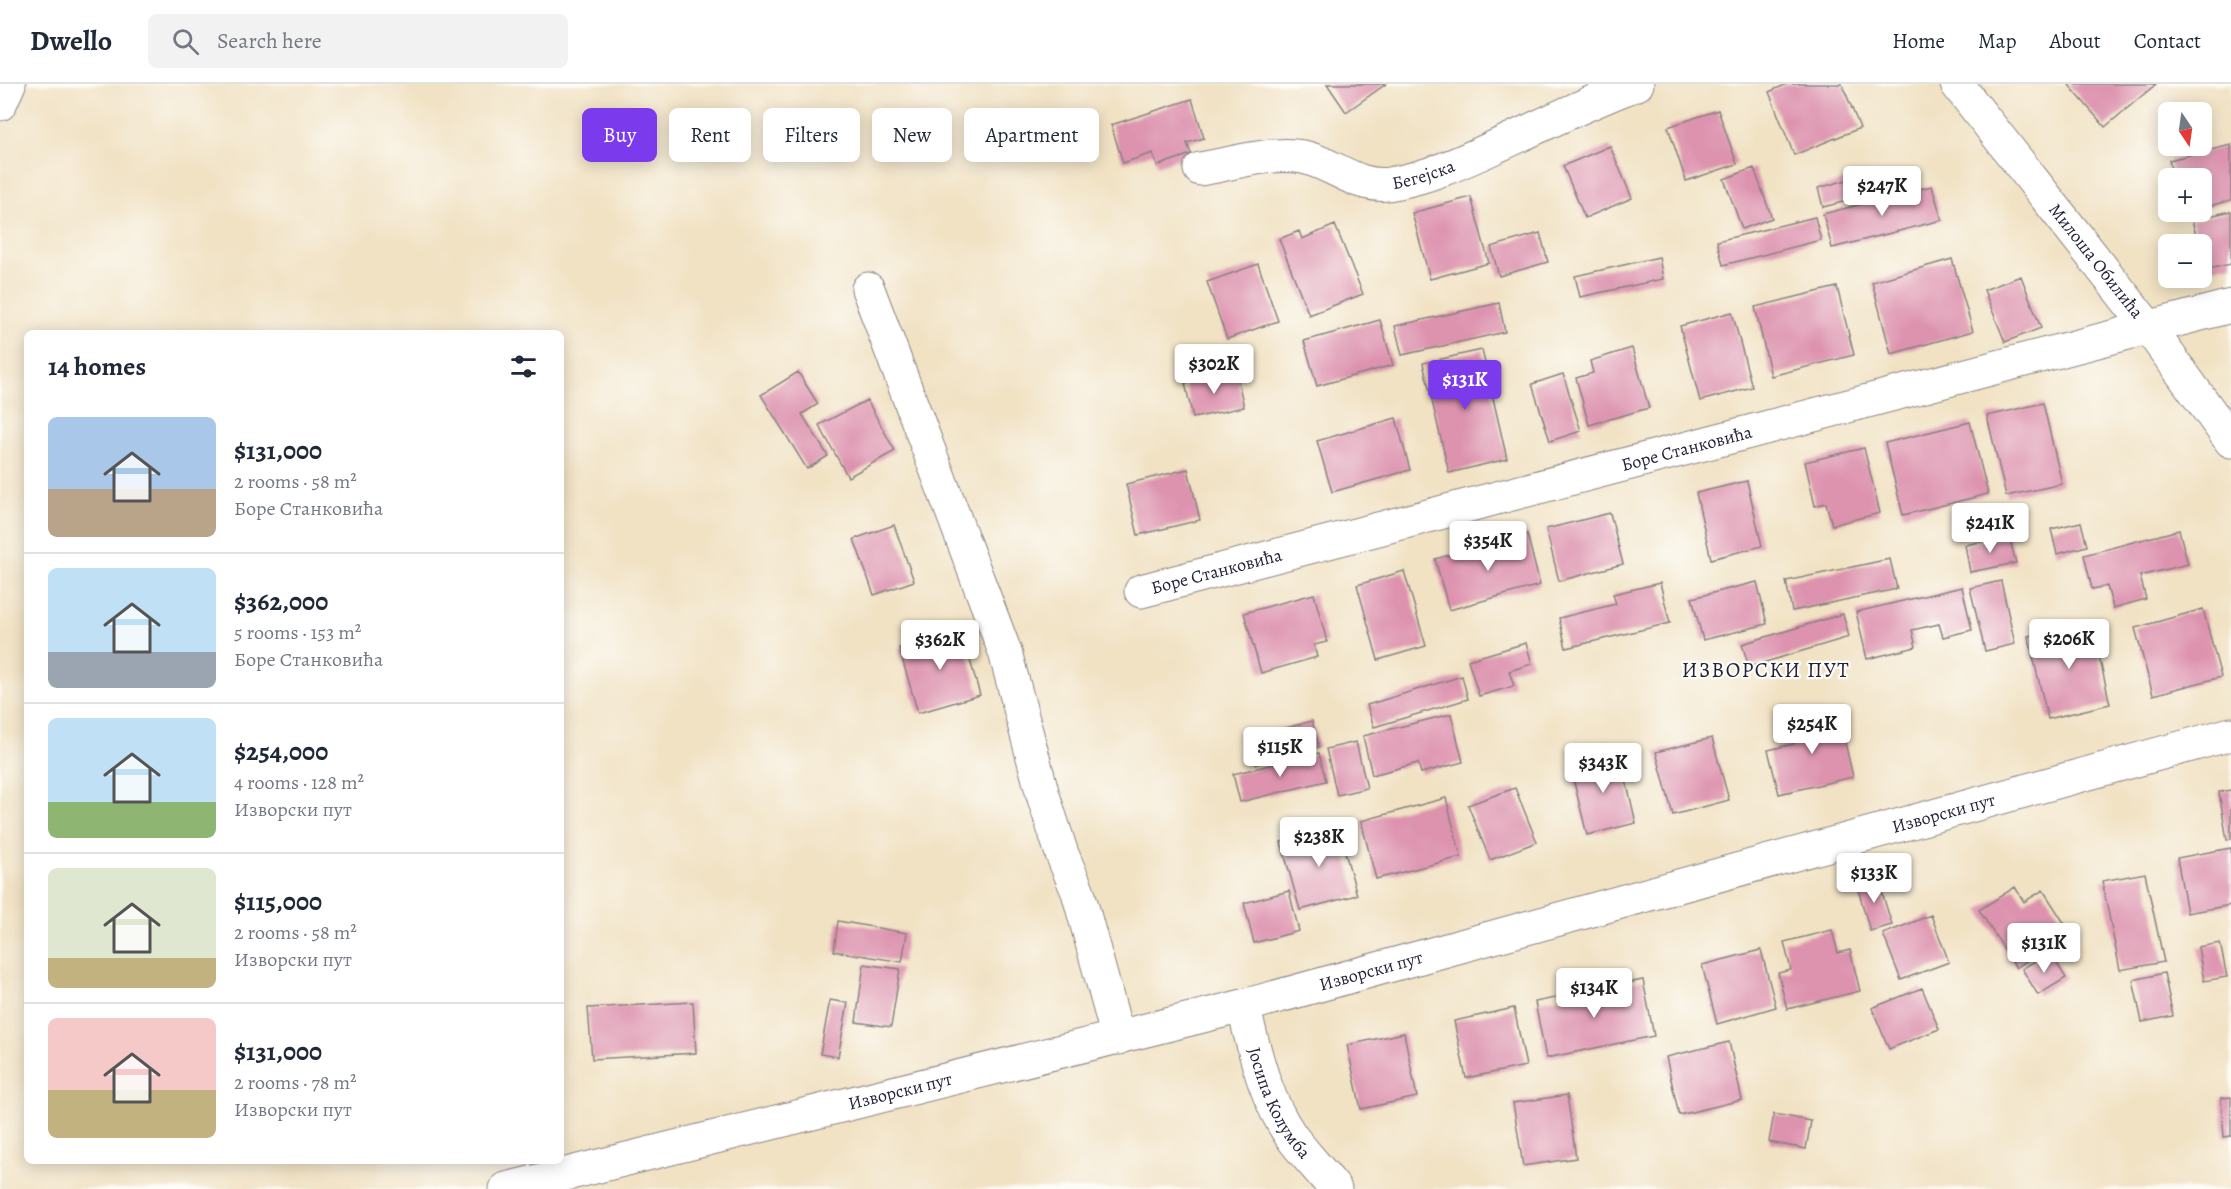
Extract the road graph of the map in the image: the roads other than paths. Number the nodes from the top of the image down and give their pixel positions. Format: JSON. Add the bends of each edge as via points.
{"nodes":[{"id":1,"x":9,"y":84,"type":"edge"},
{"id":2,"x":1636,"y":84,"type":"edge"},
{"id":3,"x":1957,"y":84,"type":"edge"},
{"id":4,"x":0,"y":104,"type":"edge"},
{"id":5,"x":1200,"y":169,"type":"dead end"},
{"id":6,"x":868,"y":289,"type":"dead end"},
{"id":7,"x":2231,"y":306,"type":"edge"},
{"id":8,"x":2149,"y":328,"type":"junction"},
{"id":9,"x":2231,"y":441,"type":"edge"},
{"id":10,"x":1141,"y":591,"type":"dead end"},
{"id":11,"x":2231,"y":734,"type":"edge"},
{"id":12,"x":1243,"y":1006,"type":"junction"},
{"id":13,"x":1118,"y":1038,"type":"junction"},
{"id":14,"x":506,"y":1189,"type":"edge"},
{"id":15,"x":1335,"y":1189,"type":"edge"}],
"edges":[{"from":1,"to":4,"type":"street"},
{"from":2,"to":5,"type":"street","name":"Бегејска","via":[[1453,166],[1414,179],[1367,184],[1303,157],[1282,156]]},
{"from":3,"to":8,"type":"street","name":"Милоша Обилића"},
{"from":6,"to":13,"type":"street","via":[[1005,652],[1043,795],[1078,892]]},
{"from":7,"to":8,"type":"street","name":"Боре Станковића"},
{"from":8,"to":9,"type":"street","name":"Милоша Обилића"},
{"from":8,"to":10,"type":"street","name":"Боре Станковића"},
{"from":11,"to":12,"type":"street","name":"Изворски пут"},
{"from":12,"to":13,"type":"street","name":"Изворски пут"},
{"from":12,"to":15,"type":"street","name":"Јосипа Колумба","via":[[1261,1078],[1276,1110],[1290,1136]]},
{"from":13,"to":14,"type":"street","name":"Изворски пут"}]}
